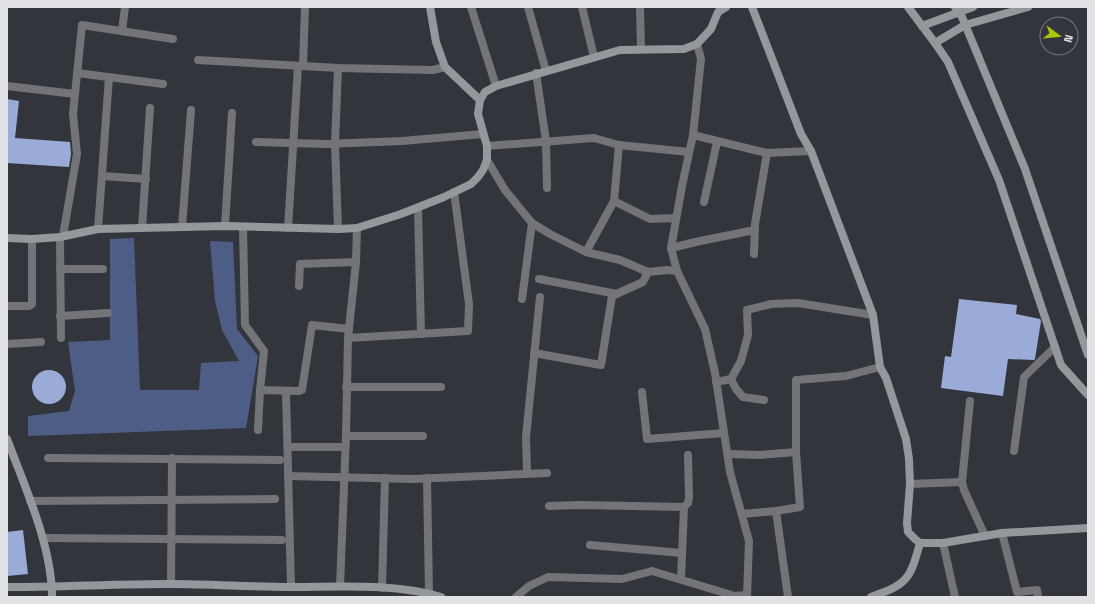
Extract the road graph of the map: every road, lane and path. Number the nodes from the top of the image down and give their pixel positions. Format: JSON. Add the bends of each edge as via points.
{"nodes":[{"id":1,"x":125,"y":7,"type":"edge"},
{"id":2,"x":305,"y":7,"type":"edge"},
{"id":3,"x":430,"y":7,"type":"edge"},
{"id":4,"x":471,"y":7,"type":"edge"},
{"id":5,"x":528,"y":7,"type":"edge"},
{"id":6,"x":582,"y":7,"type":"edge"},
{"id":7,"x":640,"y":7,"type":"edge"},
{"id":8,"x":726,"y":7,"type":"edge"},
{"id":9,"x":752,"y":7,"type":"edge"},
{"id":10,"x":908,"y":7,"type":"edge"},
{"id":11,"x":973,"y":7,"type":"edge"},
{"id":12,"x":1028,"y":7,"type":"edge"},
{"id":13,"x":956,"y":9,"type":"edge"},
{"id":14,"x":718,"y":10,"type":"edge"},
{"id":15,"x":922,"y":26,"type":"junction"},
{"id":16,"x":965,"y":26,"type":"junction"},
{"id":17,"x":122,"y":31,"type":"junction"},
{"id":18,"x":173,"y":39,"type":"dead end"},
{"id":19,"x":935,"y":43,"type":"junction"},
{"id":20,"x":697,"y":44,"type":"junction"},
{"id":21,"x":641,"y":49,"type":"junction"},
{"id":22,"x":594,"y":57,"type":"junction"},
{"id":23,"x":198,"y":60,"type":"dead end"},
{"id":24,"x":300,"y":66,"type":"junction"},
{"id":25,"x":445,"y":67,"type":"junction"},
{"id":26,"x":338,"y":68,"type":"junction"},
{"id":27,"x":546,"y":70,"type":"junction"},
{"id":28,"x":77,"y":73,"type":"junction"},
{"id":29,"x":536,"y":73,"type":"junction"},
{"id":30,"x":109,"y":77,"type":"junction"},
{"id":31,"x":164,"y":84,"type":"dead end"},
{"id":32,"x":7,"y":86,"type":"edge"},
{"id":33,"x":496,"y":86,"type":"junction"},
{"id":34,"x":75,"y":94,"type":"junction"},
{"id":35,"x":480,"y":100,"type":"junction"},
{"id":36,"x":150,"y":108,"type":"dead end"},
{"id":37,"x":191,"y":110,"type":"dead end"},
{"id":38,"x":232,"y":112,"type":"dead end"},
{"id":39,"x":484,"y":134,"type":"junction"},
{"id":40,"x":693,"y":135,"type":"junction"},
{"id":41,"x":546,"y":141,"type":"junction"},
{"id":42,"x":256,"y":142,"type":"dead end"},
{"id":43,"x":718,"y":142,"type":"junction"},
{"id":44,"x":293,"y":144,"type":"junction"},
{"id":45,"x":335,"y":144,"type":"junction"},
{"id":46,"x":619,"y":145,"type":"junction"},
{"id":47,"x":487,"y":146,"type":"junction"},
{"id":48,"x":811,"y":151,"type":"junction"},
{"id":49,"x":689,"y":152,"type":"junction"},
{"id":50,"x":767,"y":153,"type":"junction"},
{"id":51,"x":487,"y":160,"type":"junction"},
{"id":52,"x":102,"y":176,"type":"junction"},
{"id":53,"x":146,"y":179,"type":"junction"},
{"id":54,"x":547,"y":188,"type":"dead end"},
{"id":55,"x":454,"y":192,"type":"junction"},
{"id":56,"x":614,"y":201,"type":"junction"},
{"id":57,"x":704,"y":202,"type":"dead end"},
{"id":58,"x":418,"y":208,"type":"junction"},
{"id":59,"x":676,"y":218,"type":"junction"},
{"id":60,"x":532,"y":223,"type":"junction"},
{"id":61,"x":225,"y":226,"type":"junction"},
{"id":62,"x":182,"y":227,"type":"junction"},
{"id":63,"x":243,"y":227,"type":"junction"},
{"id":64,"x":142,"y":228,"type":"junction"},
{"id":65,"x":288,"y":228,"type":"junction"},
{"id":66,"x":357,"y":228,"type":"junction"},
{"id":67,"x":98,"y":229,"type":"junction"},
{"id":68,"x":338,"y":229,"type":"junction"},
{"id":69,"x":755,"y":230,"type":"junction"},
{"id":70,"x":61,"y":237,"type":"junction"},
{"id":71,"x":7,"y":238,"type":"edge"},
{"id":72,"x":32,"y":239,"type":"junction"},
{"id":73,"x":671,"y":248,"type":"junction"},
{"id":74,"x":586,"y":252,"type":"junction"},
{"id":75,"x":754,"y":254,"type":"dead end"},
{"id":76,"x":356,"y":262,"type":"junction"},
{"id":77,"x":103,"y":268,"type":"dead end"},
{"id":78,"x":60,"y":269,"type":"junction"},
{"id":79,"x":677,"y":271,"type":"junction"},
{"id":80,"x":648,"y":272,"type":"junction"},
{"id":81,"x":540,"y":279,"type":"dead end"},
{"id":82,"x":299,"y":286,"type":"dead end"},
{"id":83,"x":617,"y":294,"type":"junction"},
{"id":84,"x":540,"y":297,"type":"dead end"},
{"id":85,"x":522,"y":299,"type":"dead end"},
{"id":86,"x":7,"y":306,"type":"edge"},
{"id":87,"x":108,"y":313,"type":"dead end"},
{"id":88,"x":873,"y":315,"type":"junction"},
{"id":89,"x":60,"y":316,"type":"junction"},
{"id":90,"x":349,"y":328,"type":"junction"},
{"id":91,"x":421,"y":334,"type":"junction"},
{"id":92,"x":61,"y":338,"type":"dead end"},
{"id":93,"x":348,"y":338,"type":"junction"},
{"id":94,"x":1086,"y":341,"type":"edge"},
{"id":95,"x":41,"y":342,"type":"dead end"},
{"id":96,"x":7,"y":344,"type":"edge"},
{"id":97,"x":1055,"y":347,"type":"junction"},
{"id":98,"x":534,"y":353,"type":"junction"},
{"id":99,"x":1088,"y":355,"type":"edge"},
{"id":100,"x":880,"y":367,"type":"junction"},
{"id":101,"x":732,"y":380,"type":"junction"},
{"id":102,"x":716,"y":382,"type":"junction"},
{"id":103,"x":441,"y":386,"type":"dead end"},
{"id":104,"x":346,"y":387,"type":"junction"},
{"id":105,"x":260,"y":390,"type":"junction"},
{"id":106,"x":286,"y":391,"type":"junction"},
{"id":107,"x":642,"y":392,"type":"dead end"},
{"id":108,"x":1088,"y":395,"type":"edge"},
{"id":109,"x":764,"y":400,"type":"dead end"},
{"id":110,"x":970,"y":401,"type":"dead end"},
{"id":111,"x":258,"y":430,"type":"dead end"},
{"id":112,"x":724,"y":433,"type":"junction"},
{"id":113,"x":346,"y":436,"type":"junction"},
{"id":114,"x":423,"y":436,"type":"dead end"},
{"id":115,"x":7,"y":439,"type":"edge"},
{"id":116,"x":288,"y":446,"type":"junction"},
{"id":117,"x":345,"y":447,"type":"junction"},
{"id":118,"x":1014,"y":451,"type":"dead end"},
{"id":119,"x":796,"y":452,"type":"junction"},
{"id":120,"x":728,"y":454,"type":"junction"},
{"id":121,"x":688,"y":455,"type":"dead end"},
{"id":122,"x":48,"y":458,"type":"dead end"},
{"id":123,"x":172,"y":458,"type":"junction"},
{"id":124,"x":280,"y":460,"type":"dead end"},
{"id":125,"x":527,"y":473,"type":"junction"},
{"id":126,"x":547,"y":473,"type":"dead end"},
{"id":127,"x":288,"y":476,"type":"junction"},
{"id":128,"x":345,"y":476,"type":"junction"},
{"id":129,"x":384,"y":478,"type":"junction"},
{"id":130,"x":427,"y":478,"type":"junction"},
{"id":131,"x":962,"y":482,"type":"junction"},
{"id":132,"x":910,"y":484,"type":"junction"},
{"id":133,"x":171,"y":499,"type":"junction"},
{"id":134,"x":274,"y":499,"type":"dead end"},
{"id":135,"x":30,"y":500,"type":"junction"},
{"id":136,"x":549,"y":506,"type":"dead end"},
{"id":137,"x":684,"y":507,"type":"junction"},
{"id":138,"x":776,"y":511,"type":"junction"},
{"id":139,"x":742,"y":514,"type":"junction"},
{"id":140,"x":1088,"y":528,"type":"edge"},
{"id":141,"x":1002,"y":533,"type":"junction"},
{"id":142,"x":985,"y":536,"type":"junction"},
{"id":143,"x":43,"y":538,"type":"junction"},
{"id":144,"x":171,"y":538,"type":"junction"},
{"id":145,"x":282,"y":540,"type":"dead end"},
{"id":146,"x":920,"y":543,"type":"junction"},
{"id":147,"x":943,"y":543,"type":"junction"},
{"id":148,"x":590,"y":546,"type":"dead end"},
{"id":149,"x":682,"y":553,"type":"junction"},
{"id":150,"x":681,"y":579,"type":"junction"},
{"id":151,"x":171,"y":584,"type":"junction"},
{"id":152,"x":340,"y":586,"type":"junction"},
{"id":153,"x":7,"y":587,"type":"edge"},
{"id":154,"x":52,"y":587,"type":"junction"},
{"id":155,"x":291,"y":587,"type":"junction"},
{"id":156,"x":382,"y":588,"type":"junction"},
{"id":157,"x":429,"y":593,"type":"junction"},
{"id":158,"x":746,"y":596,"type":"edge"},
{"id":159,"x":52,"y":597,"type":"edge"},
{"id":160,"x":441,"y":597,"type":"edge"},
{"id":161,"x":516,"y":597,"type":"edge"},
{"id":162,"x":788,"y":597,"type":"edge"},
{"id":163,"x":871,"y":597,"type":"edge"},
{"id":164,"x":955,"y":597,"type":"edge"},
{"id":165,"x":1038,"y":597,"type":"edge"}],
"edges":[{"from":1,"to":17,"type":"street"},
{"from":2,"to":24,"type":"street"},
{"from":3,"to":25,"type":"street","via":[[436,42]]},
{"from":4,"to":33,"type":"street"},
{"from":5,"to":27,"type":"street"},
{"from":6,"to":22,"type":"street"},
{"from":7,"to":21,"type":"street"},
{"from":8,"to":14,"type":"street"},
{"from":9,"to":48,"type":"street"},
{"from":10,"to":15,"type":"street"},
{"from":11,"to":13,"type":"street"},
{"from":12,"to":16,"type":"street"},
{"from":13,"to":15,"type":"street"},
{"from":13,"to":16,"type":"street"},
{"from":14,"to":20,"type":"street","via":[[711,29]]},
{"from":15,"to":19,"type":"street"},
{"from":16,"to":19,"type":"street"},
{"from":16,"to":94,"type":"street","via":[[1025,169]]},
{"from":17,"to":18,"type":"street"},
{"from":17,"to":28,"type":"street","via":[[82,25]]},
{"from":19,"to":97,"type":"street","via":[[948,62],[999,180]]},
{"from":20,"to":21,"type":"street","via":[[684,49]]},
{"from":20,"to":40,"type":"street","via":[[701,59]]},
{"from":21,"to":22,"type":"street","via":[[620,50]]},
{"from":22,"to":27,"type":"street"},
{"from":23,"to":24,"type":"street"},
{"from":24,"to":26,"type":"street"},
{"from":24,"to":44,"type":"street"},
{"from":25,"to":26,"type":"street","via":[[433,70]]},
{"from":25,"to":35,"type":"street"},
{"from":26,"to":45,"type":"street"},
{"from":27,"to":29,"type":"street"},
{"from":28,"to":30,"type":"street"},
{"from":28,"to":34,"type":"street"},
{"from":29,"to":33,"type":"street"},
{"from":29,"to":41,"type":"street"},
{"from":30,"to":31,"type":"street"},
{"from":30,"to":52,"type":"street"},
{"from":32,"to":34,"type":"street"},
{"from":33,"to":35,"type":"street","via":[[485,92]]},
{"from":34,"to":70,"type":"street","via":[[73,114],[77,154]]},
{"from":35,"to":39,"type":"street","via":[[478,114]]},
{"from":36,"to":53,"type":"street"},
{"from":37,"to":62,"type":"street"},
{"from":38,"to":61,"type":"street"},
{"from":39,"to":45,"type":"street"},
{"from":39,"to":47,"type":"street"},
{"from":40,"to":43,"type":"street"},
{"from":40,"to":49,"type":"street"},
{"from":41,"to":46,"type":"street","via":[[594,138]]},
{"from":41,"to":47,"type":"street"},
{"from":41,"to":54,"type":"street"},
{"from":42,"to":44,"type":"street"},
{"from":43,"to":50,"type":"street"},
{"from":43,"to":57,"type":"street"},
{"from":44,"to":45,"type":"street"},
{"from":44,"to":65,"type":"street"},
{"from":45,"to":68,"type":"street"},
{"from":46,"to":49,"type":"street"},
{"from":46,"to":56,"type":"street"},
{"from":47,"to":51,"type":"street"},
{"from":48,"to":50,"type":"street"},
{"from":48,"to":88,"type":"street"},
{"from":49,"to":59,"type":"street"},
{"from":50,"to":69,"type":"street"},
{"from":51,"to":55,"type":"street","via":[[483,170],[471,184]]},
{"from":51,"to":60,"type":"street","via":[[505,190]]},
{"from":52,"to":53,"type":"street"},
{"from":52,"to":67,"type":"street"},
{"from":53,"to":64,"type":"street"},
{"from":55,"to":58,"type":"street"},
{"from":55,"to":91,"type":"street","via":[[469,304],[468,331]]},
{"from":56,"to":59,"type":"street","via":[[650,219]]},
{"from":56,"to":74,"type":"street"},
{"from":58,"to":66,"type":"street"},
{"from":58,"to":91,"type":"street"},
{"from":59,"to":73,"type":"street"},
{"from":60,"to":74,"type":"street"},
{"from":60,"to":85,"type":"street"},
{"from":61,"to":62,"type":"street"},
{"from":61,"to":63,"type":"street"},
{"from":62,"to":64,"type":"street"},
{"from":63,"to":65,"type":"street"},
{"from":63,"to":105,"type":"street","via":[[245,325],[264,351]]},
{"from":64,"to":67,"type":"street"},
{"from":65,"to":68,"type":"street"},
{"from":66,"to":68,"type":"street"},
{"from":66,"to":76,"type":"street"},
{"from":67,"to":70,"type":"street"},
{"from":69,"to":73,"type":"street"},
{"from":69,"to":75,"type":"street"},
{"from":70,"to":72,"type":"street"},
{"from":70,"to":78,"type":"street"},
{"from":71,"to":72,"type":"street"},
{"from":72,"to":86,"type":"street","via":[[32,304]]},
{"from":73,"to":79,"type":"street"},
{"from":74,"to":80,"type":"street","via":[[620,260]]},
{"from":76,"to":82,"type":"street","via":[[300,264]]},
{"from":76,"to":90,"type":"street"},
{"from":77,"to":78,"type":"street"},
{"from":78,"to":89,"type":"street"},
{"from":79,"to":80,"type":"street"},
{"from":79,"to":102,"type":"street","via":[[705,329]]},
{"from":80,"to":83,"type":"street","via":[[643,282]]},
{"from":81,"to":83,"type":"street"},
{"from":83,"to":98,"type":"street","via":[[612,296],[601,365]]},
{"from":84,"to":98,"type":"street"},
{"from":87,"to":89,"type":"street"},
{"from":88,"to":100,"type":"street"},
{"from":88,"to":101,"type":"street","via":[[798,303],[771,304],[747,310],[748,335],[741,361]]},
{"from":89,"to":92,"type":"street"},
{"from":90,"to":93,"type":"street"},
{"from":90,"to":106,"type":"street","via":[[312,325],[303,388],[301,391]]},
{"from":91,"to":93,"type":"street"},
{"from":93,"to":104,"type":"street"},
{"from":94,"to":99,"type":"street"},
{"from":95,"to":96,"type":"street"},
{"from":97,"to":108,"type":"street","via":[[1061,365]]},
{"from":97,"to":118,"type":"street","via":[[1024,377]]},
{"from":98,"to":125,"type":"street","via":[[526,437]]},
{"from":100,"to":119,"type":"street","via":[[846,376],[796,380]]},
{"from":100,"to":132,"type":"street","via":[[906,438],[910,459]]},
{"from":101,"to":102,"type":"street"},
{"from":101,"to":109,"type":"street","via":[[743,397]]},
{"from":102,"to":112,"type":"street"},
{"from":103,"to":104,"type":"street"},
{"from":104,"to":113,"type":"street"},
{"from":105,"to":106,"type":"street"},
{"from":105,"to":111,"type":"street"},
{"from":106,"to":116,"type":"street"},
{"from":107,"to":112,"type":"street","via":[[647,439]]},
{"from":110,"to":131,"type":"street"},
{"from":112,"to":120,"type":"street"},
{"from":113,"to":114,"type":"street"},
{"from":113,"to":117,"type":"street"},
{"from":115,"to":135,"type":"street"},
{"from":116,"to":117,"type":"street"},
{"from":116,"to":127,"type":"street"},
{"from":117,"to":128,"type":"street"},
{"from":119,"to":120,"type":"street"},
{"from":119,"to":138,"type":"street","via":[[800,507]]},
{"from":120,"to":139,"type":"street","via":[[730,472]]},
{"from":121,"to":137,"type":"street","via":[[689,497]]},
{"from":122,"to":123,"type":"street"},
{"from":123,"to":124,"type":"street"},
{"from":123,"to":133,"type":"street"},
{"from":125,"to":126,"type":"street"},
{"from":125,"to":130,"type":"street"},
{"from":127,"to":128,"type":"street"},
{"from":127,"to":155,"type":"street"},
{"from":128,"to":129,"type":"street"},
{"from":128,"to":152,"type":"street"},
{"from":129,"to":130,"type":"street"},
{"from":129,"to":156,"type":"street"},
{"from":130,"to":157,"type":"street"},
{"from":131,"to":132,"type":"street"},
{"from":131,"to":142,"type":"street"},
{"from":132,"to":146,"type":"street","via":[[908,532]]},
{"from":133,"to":134,"type":"street"},
{"from":133,"to":135,"type":"street"},
{"from":133,"to":144,"type":"street"},
{"from":135,"to":143,"type":"street"},
{"from":136,"to":137,"type":"street"},
{"from":137,"to":149,"type":"street"},
{"from":138,"to":139,"type":"street"},
{"from":138,"to":162,"type":"street"},
{"from":139,"to":158,"type":"street","via":[[749,541]]},
{"from":140,"to":141,"type":"street"},
{"from":141,"to":142,"type":"street"},
{"from":141,"to":165,"type":"street","via":[[1017,592],[1037,590]]},
{"from":142,"to":147,"type":"street"},
{"from":143,"to":144,"type":"street"},
{"from":143,"to":154,"type":"street"},
{"from":144,"to":145,"type":"street"},
{"from":144,"to":151,"type":"street"},
{"from":146,"to":147,"type":"street"},
{"from":146,"to":163,"type":"street","via":[[913,568],[906,579],[893,589]]},
{"from":147,"to":164,"type":"street"},
{"from":148,"to":149,"type":"street"},
{"from":149,"to":150,"type":"street"},
{"from":150,"to":158,"type":"street","via":[[735,596]]},
{"from":150,"to":161,"type":"street","via":[[652,571],[622,579],[548,577],[529,586]]},
{"from":151,"to":154,"type":"street"},
{"from":151,"to":155,"type":"street"},
{"from":152,"to":155,"type":"street"},
{"from":152,"to":156,"type":"street"},
{"from":153,"to":154,"type":"street"},
{"from":154,"to":159,"type":"street"},
{"from":156,"to":157,"type":"street"},
{"from":157,"to":160,"type":"street"}]}
